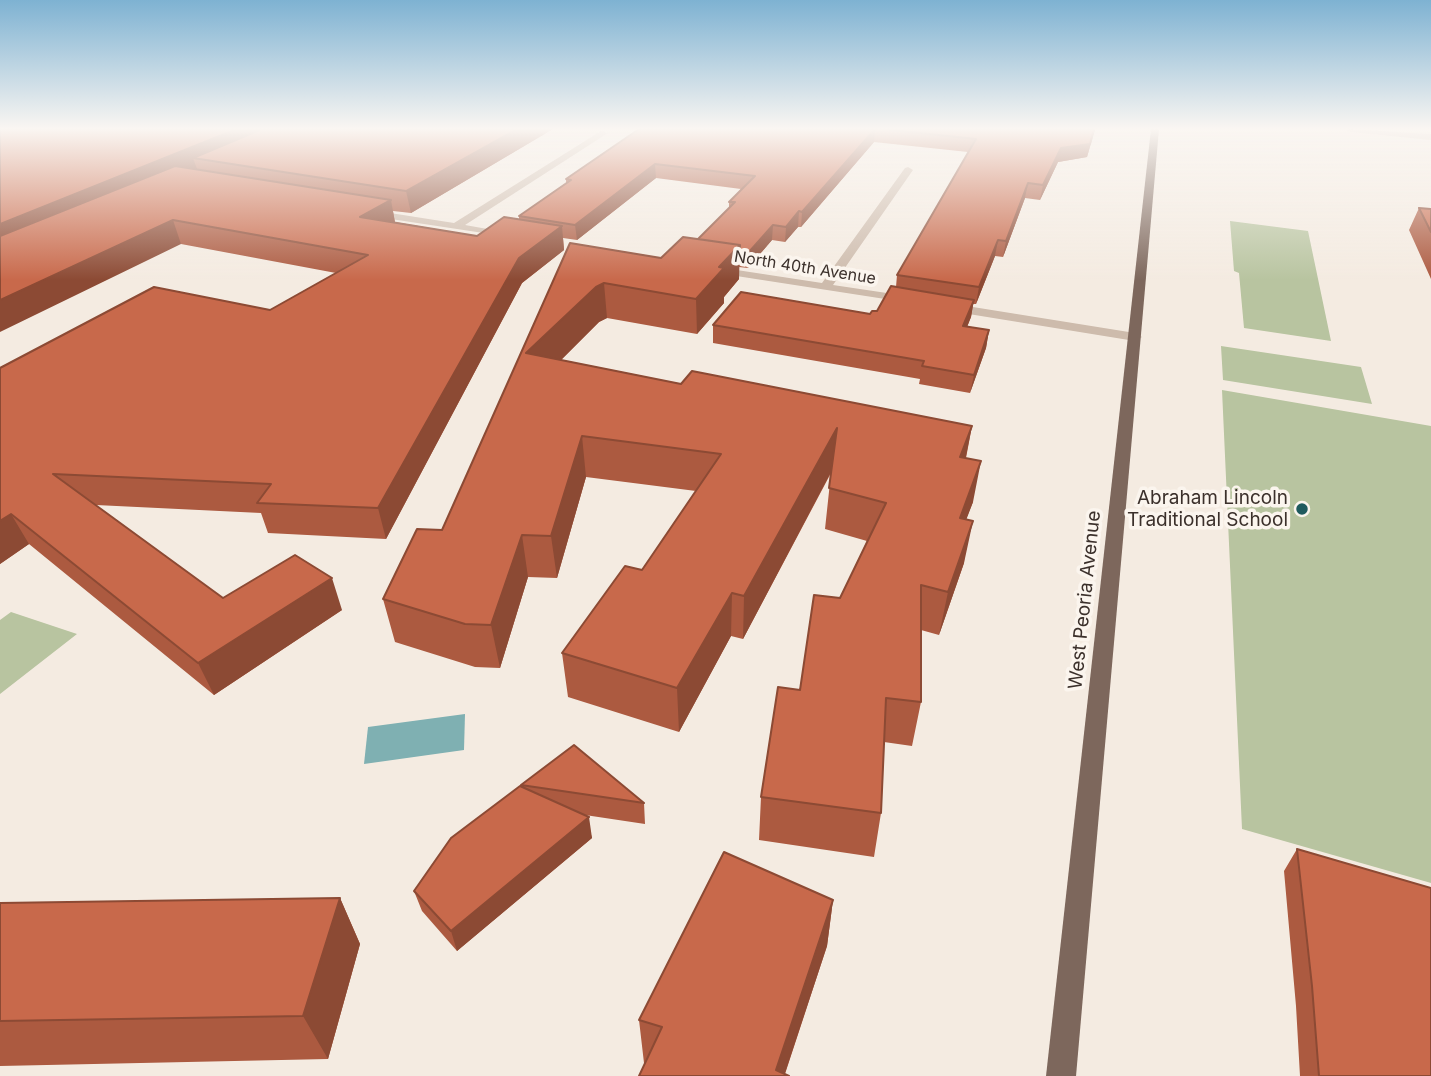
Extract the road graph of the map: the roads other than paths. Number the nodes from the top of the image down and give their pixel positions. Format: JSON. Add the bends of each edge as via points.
{"nodes":[{"id":1,"x":531,"y":179,"type":"edge"},
{"id":2,"x":902,"y":179,"type":"edge"},
{"id":3,"x":1150,"y":179,"type":"edge"},
{"id":4,"x":359,"y":211,"type":"edge"},
{"id":5,"x":455,"y":227,"type":"junction"},
{"id":6,"x":523,"y":238,"type":"edge"},
{"id":7,"x":701,"y":267,"type":"edge"},
{"id":8,"x":825,"y":288,"type":"junction"},
{"id":9,"x":917,"y":302,"type":"edge"},
{"id":10,"x":930,"y":304,"type":"edge"},
{"id":11,"x":1135,"y":337,"type":"junction"},
{"id":12,"x":1060,"y":1076,"type":"edge"}],
"edges":[{"from":1,"to":5,"type":"street"},
{"from":2,"to":8,"type":"street"},
{"from":3,"to":11,"type":"main road","name":"West Peoria Avenue"},
{"from":4,"to":5,"type":"street"},
{"from":5,"to":6,"type":"street"},
{"from":7,"to":8,"type":"street","name":"North 40th Avenue"},
{"from":8,"to":9,"type":"street","name":"North 40th Avenue"},
{"from":10,"to":11,"type":"street"},
{"from":11,"to":12,"type":"main road","name":"West Peoria Avenue"}]}
